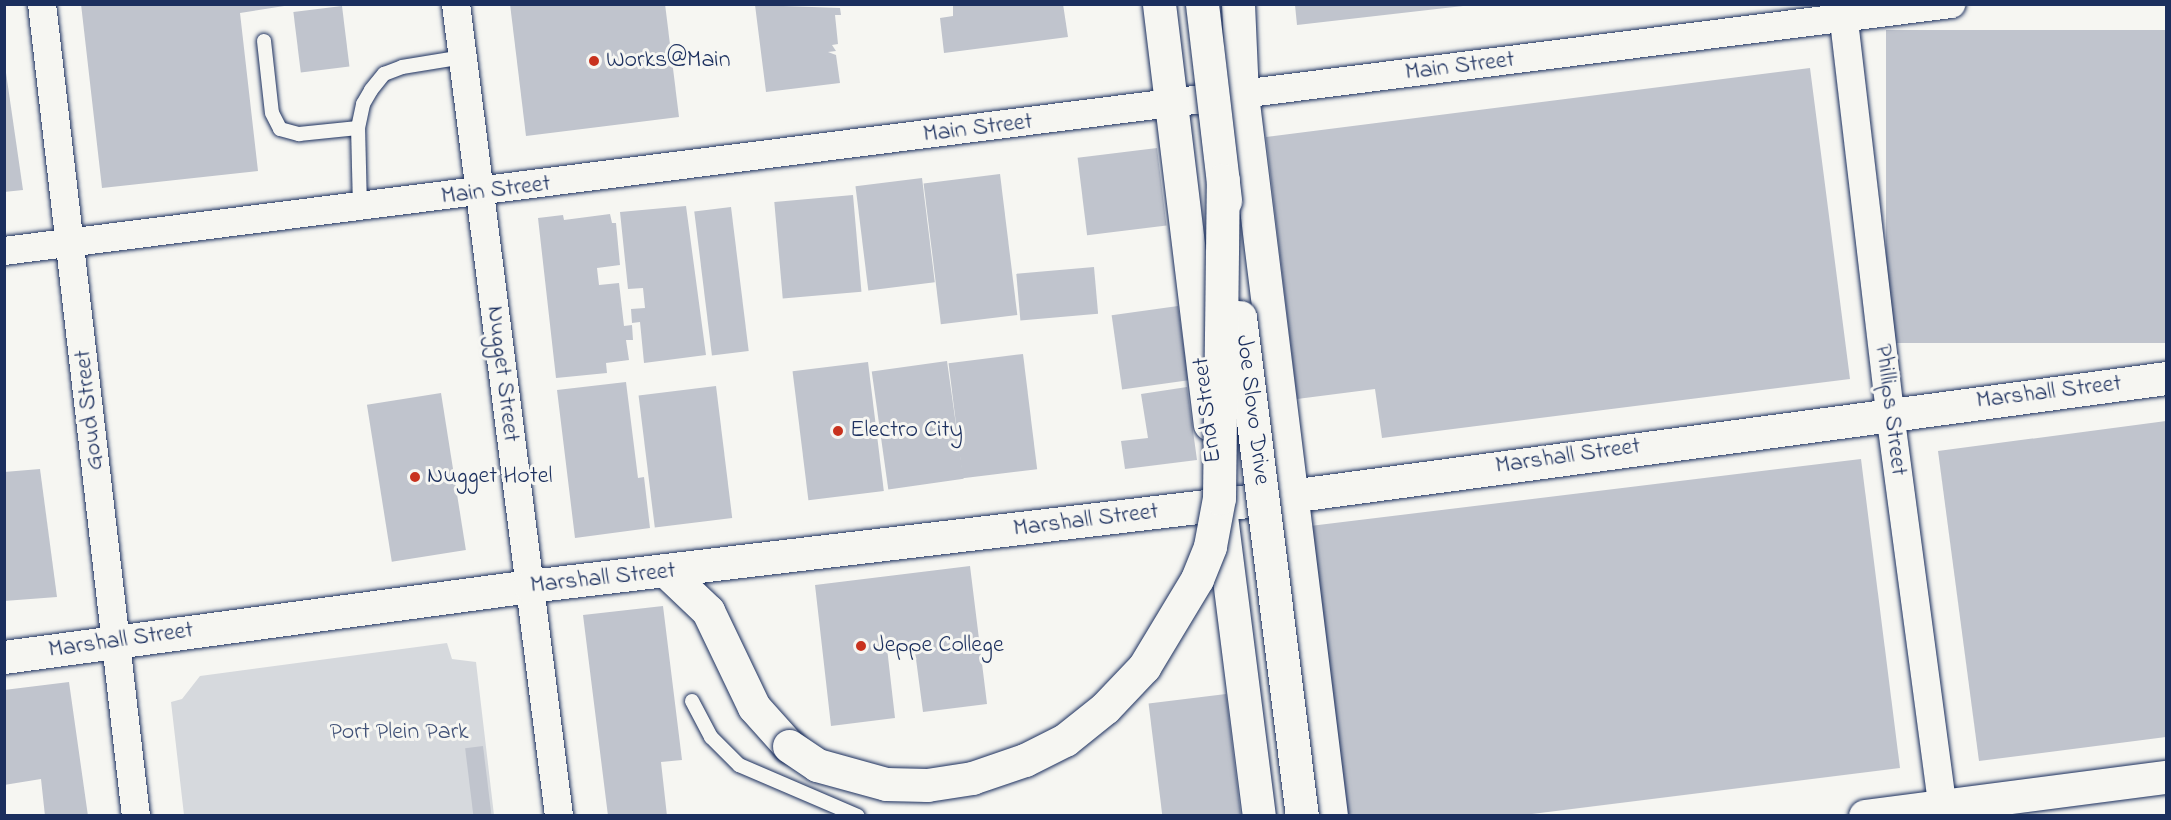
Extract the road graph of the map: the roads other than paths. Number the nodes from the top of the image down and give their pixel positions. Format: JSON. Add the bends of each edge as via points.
{"nodes":[{"id":1,"x":42,"y":4,"type":"edge"},
{"id":2,"x":456,"y":4,"type":"edge"},
{"id":3,"x":1159,"y":4,"type":"edge"},
{"id":4,"x":1202,"y":4,"type":"edge"},
{"id":5,"x":1238,"y":4,"type":"edge"},
{"id":6,"x":1951,"y":4,"type":"edge"},
{"id":7,"x":1843,"y":11,"type":"edge"},
{"id":8,"x":264,"y":41,"type":"dead end"},
{"id":9,"x":463,"y":57,"type":"junction"},
{"id":10,"x":1242,"y":95,"type":"junction"},
{"id":11,"x":1171,"y":104,"type":"junction"},
{"id":12,"x":358,"y":128,"type":"junction"},
{"id":13,"x":1223,"y":180,"type":"junction"},
{"id":14,"x":479,"y":193,"type":"junction"},
{"id":15,"x":360,"y":208,"type":"junction"},
{"id":16,"x":73,"y":244,"type":"junction"},
{"id":17,"x":4,"y":252,"type":"edge"},
{"id":18,"x":2166,"y":378,"type":"edge"},
{"id":19,"x":1890,"y":413,"type":"junction"},
{"id":20,"x":1290,"y":496,"type":"junction"},
{"id":21,"x":1219,"y":504,"type":"junction"},
{"id":22,"x":667,"y":572,"type":"junction"},
{"id":23,"x":530,"y":586,"type":"junction"},
{"id":24,"x":115,"y":641,"type":"junction"},
{"id":25,"x":4,"y":657,"type":"edge"},
{"id":26,"x":692,"y":701,"type":"dead end"},
{"id":27,"x":2166,"y":777,"type":"edge"},
{"id":28,"x":1943,"y":810,"type":"edge"},
{"id":29,"x":136,"y":816,"type":"edge"},
{"id":30,"x":559,"y":816,"type":"edge"},
{"id":31,"x":858,"y":816,"type":"edge"},
{"id":32,"x":1259,"y":816,"type":"edge"},
{"id":33,"x":1302,"y":816,"type":"edge"},
{"id":34,"x":1330,"y":816,"type":"edge"},
{"id":35,"x":1864,"y":816,"type":"edge"}],
"edges":[{"from":1,"to":16,"type":"street","name":"Goud Street"},
{"from":2,"to":9,"type":"street","name":"Nugget Street"},
{"from":3,"to":11,"type":"main road","name":"End Street"},
{"from":4,"to":13,"type":"main road","name":"Joe Slovo Drive","bridge":true},
{"from":5,"to":10,"type":"main road"},
{"from":6,"to":7,"type":"street","name":"Main Street"},
{"from":7,"to":10,"type":"street","name":"Main Street"},
{"from":7,"to":19,"type":"street","name":"Phillips Street"},
{"from":8,"to":12,"type":"lane","via":[[272,114],[280,129],[299,134]]},
{"from":9,"to":12,"type":"lane","via":[[402,67],[384,74],[363,104]]},
{"from":9,"to":14,"type":"street","name":"Nugget Street"},
{"from":10,"to":11,"type":"street","name":"Main Street"},
{"from":10,"to":20,"type":"main road"},
{"from":11,"to":14,"type":"street","name":"Main Street"},
{"from":11,"to":21,"type":"main road","name":"End Street"},
{"from":12,"to":15,"type":"lane"},
{"from":13,"to":22,"type":"main road","bridge":true,"via":[[1219,498],[1210,546],[1197,579],[1144,667],[1106,708],[1065,740],[1025,760],[972,778],[927,785],[886,784],[818,765],[789,746],[754,707],[708,611]]},
{"from":13,"to":33,"type":"main road","name":"Joe Slovo Drive","bridge":true},
{"from":14,"to":15,"type":"street","name":"Main Street"},
{"from":14,"to":23,"type":"street","name":"Nugget Street"},
{"from":15,"to":16,"type":"street","name":"Main Street"},
{"from":16,"to":17,"type":"street","name":"Main Street"},
{"from":16,"to":24,"type":"street","name":"Goud Street"},
{"from":18,"to":19,"type":"main road","name":"Marshall Street"},
{"from":19,"to":20,"type":"main road","name":"Marshall Street"},
{"from":19,"to":28,"type":"street","name":"Phillips Street"},
{"from":20,"to":21,"type":"main road","name":"Marshall Street"},
{"from":20,"to":34,"type":"main road"},
{"from":21,"to":22,"type":"main road","name":"Marshall Street"},
{"from":21,"to":32,"type":"main road","name":"End Street"},
{"from":22,"to":23,"type":"main road","name":"Marshall Street"},
{"from":23,"to":24,"type":"main road","name":"Marshall Street"},
{"from":23,"to":30,"type":"street","name":"Nugget Street"},
{"from":24,"to":25,"type":"main road","name":"Marshall Street"},
{"from":24,"to":29,"type":"street","name":"Goud Street"},
{"from":26,"to":31,"type":"lane","via":[[711,737],[739,765]]},
{"from":27,"to":28,"type":"main road"},
{"from":28,"to":35,"type":"main road"}]}
